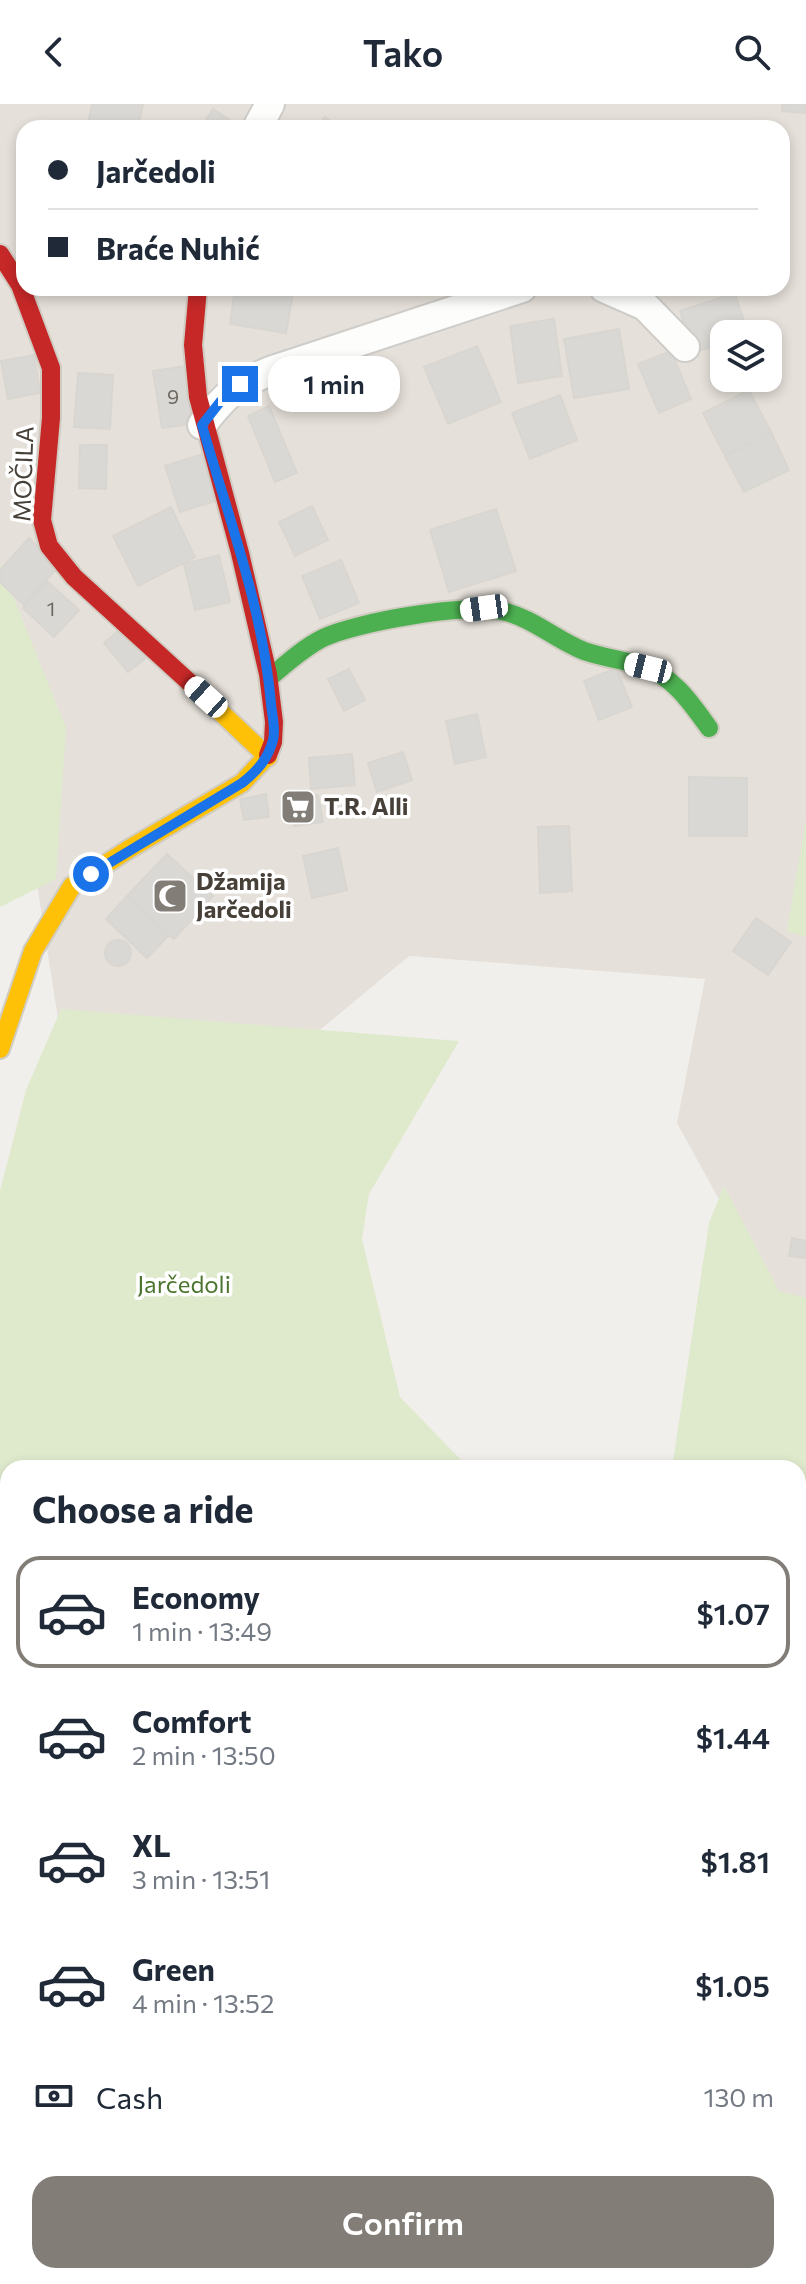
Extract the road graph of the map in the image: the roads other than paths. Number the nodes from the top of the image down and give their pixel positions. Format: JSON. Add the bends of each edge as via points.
{"nodes":[{"id":1,"x":0,"y":254,"type":"edge"},
{"id":2,"x":16,"y":279,"type":"edge"},
{"id":3,"x":24,"y":296,"type":"edge"},
{"id":4,"x":197,"y":296,"type":"edge"},
{"id":5,"x":498,"y":296,"type":"edge"},
{"id":6,"x":622,"y":296,"type":"edge"},
{"id":7,"x":685,"y":347,"type":"dead end"},
{"id":8,"x":202,"y":425,"type":"junction"},
{"id":9,"x":269,"y":678,"type":"junction"},
{"id":10,"x":709,"y":728,"type":"dead end"},
{"id":11,"x":268,"y":757,"type":"junction"},
{"id":12,"x":0,"y":1049,"type":"edge"}],
"edges":[{"from":1,"to":2,"type":"street","name":"MOČILA"},
{"from":3,"to":11,"type":"street","name":"MOČILA","via":[[51,368],[42,520],[49,546],[74,577]]},
{"from":4,"to":8,"type":"street","via":[[192,353]]},
{"from":5,"to":8,"type":"street","via":[[240,384]]},
{"from":6,"to":7,"type":"street","via":[[645,306]]},
{"from":8,"to":9,"type":"street"},
{"from":9,"to":10,"type":"street","via":[[329,635],[373,623],[501,609],[532,620],[582,650],[659,674]]},
{"from":9,"to":11,"type":"street","via":[[274,736]]},
{"from":11,"to":12,"type":"street","via":[[242,783],[72,886],[33,951]]}]}
